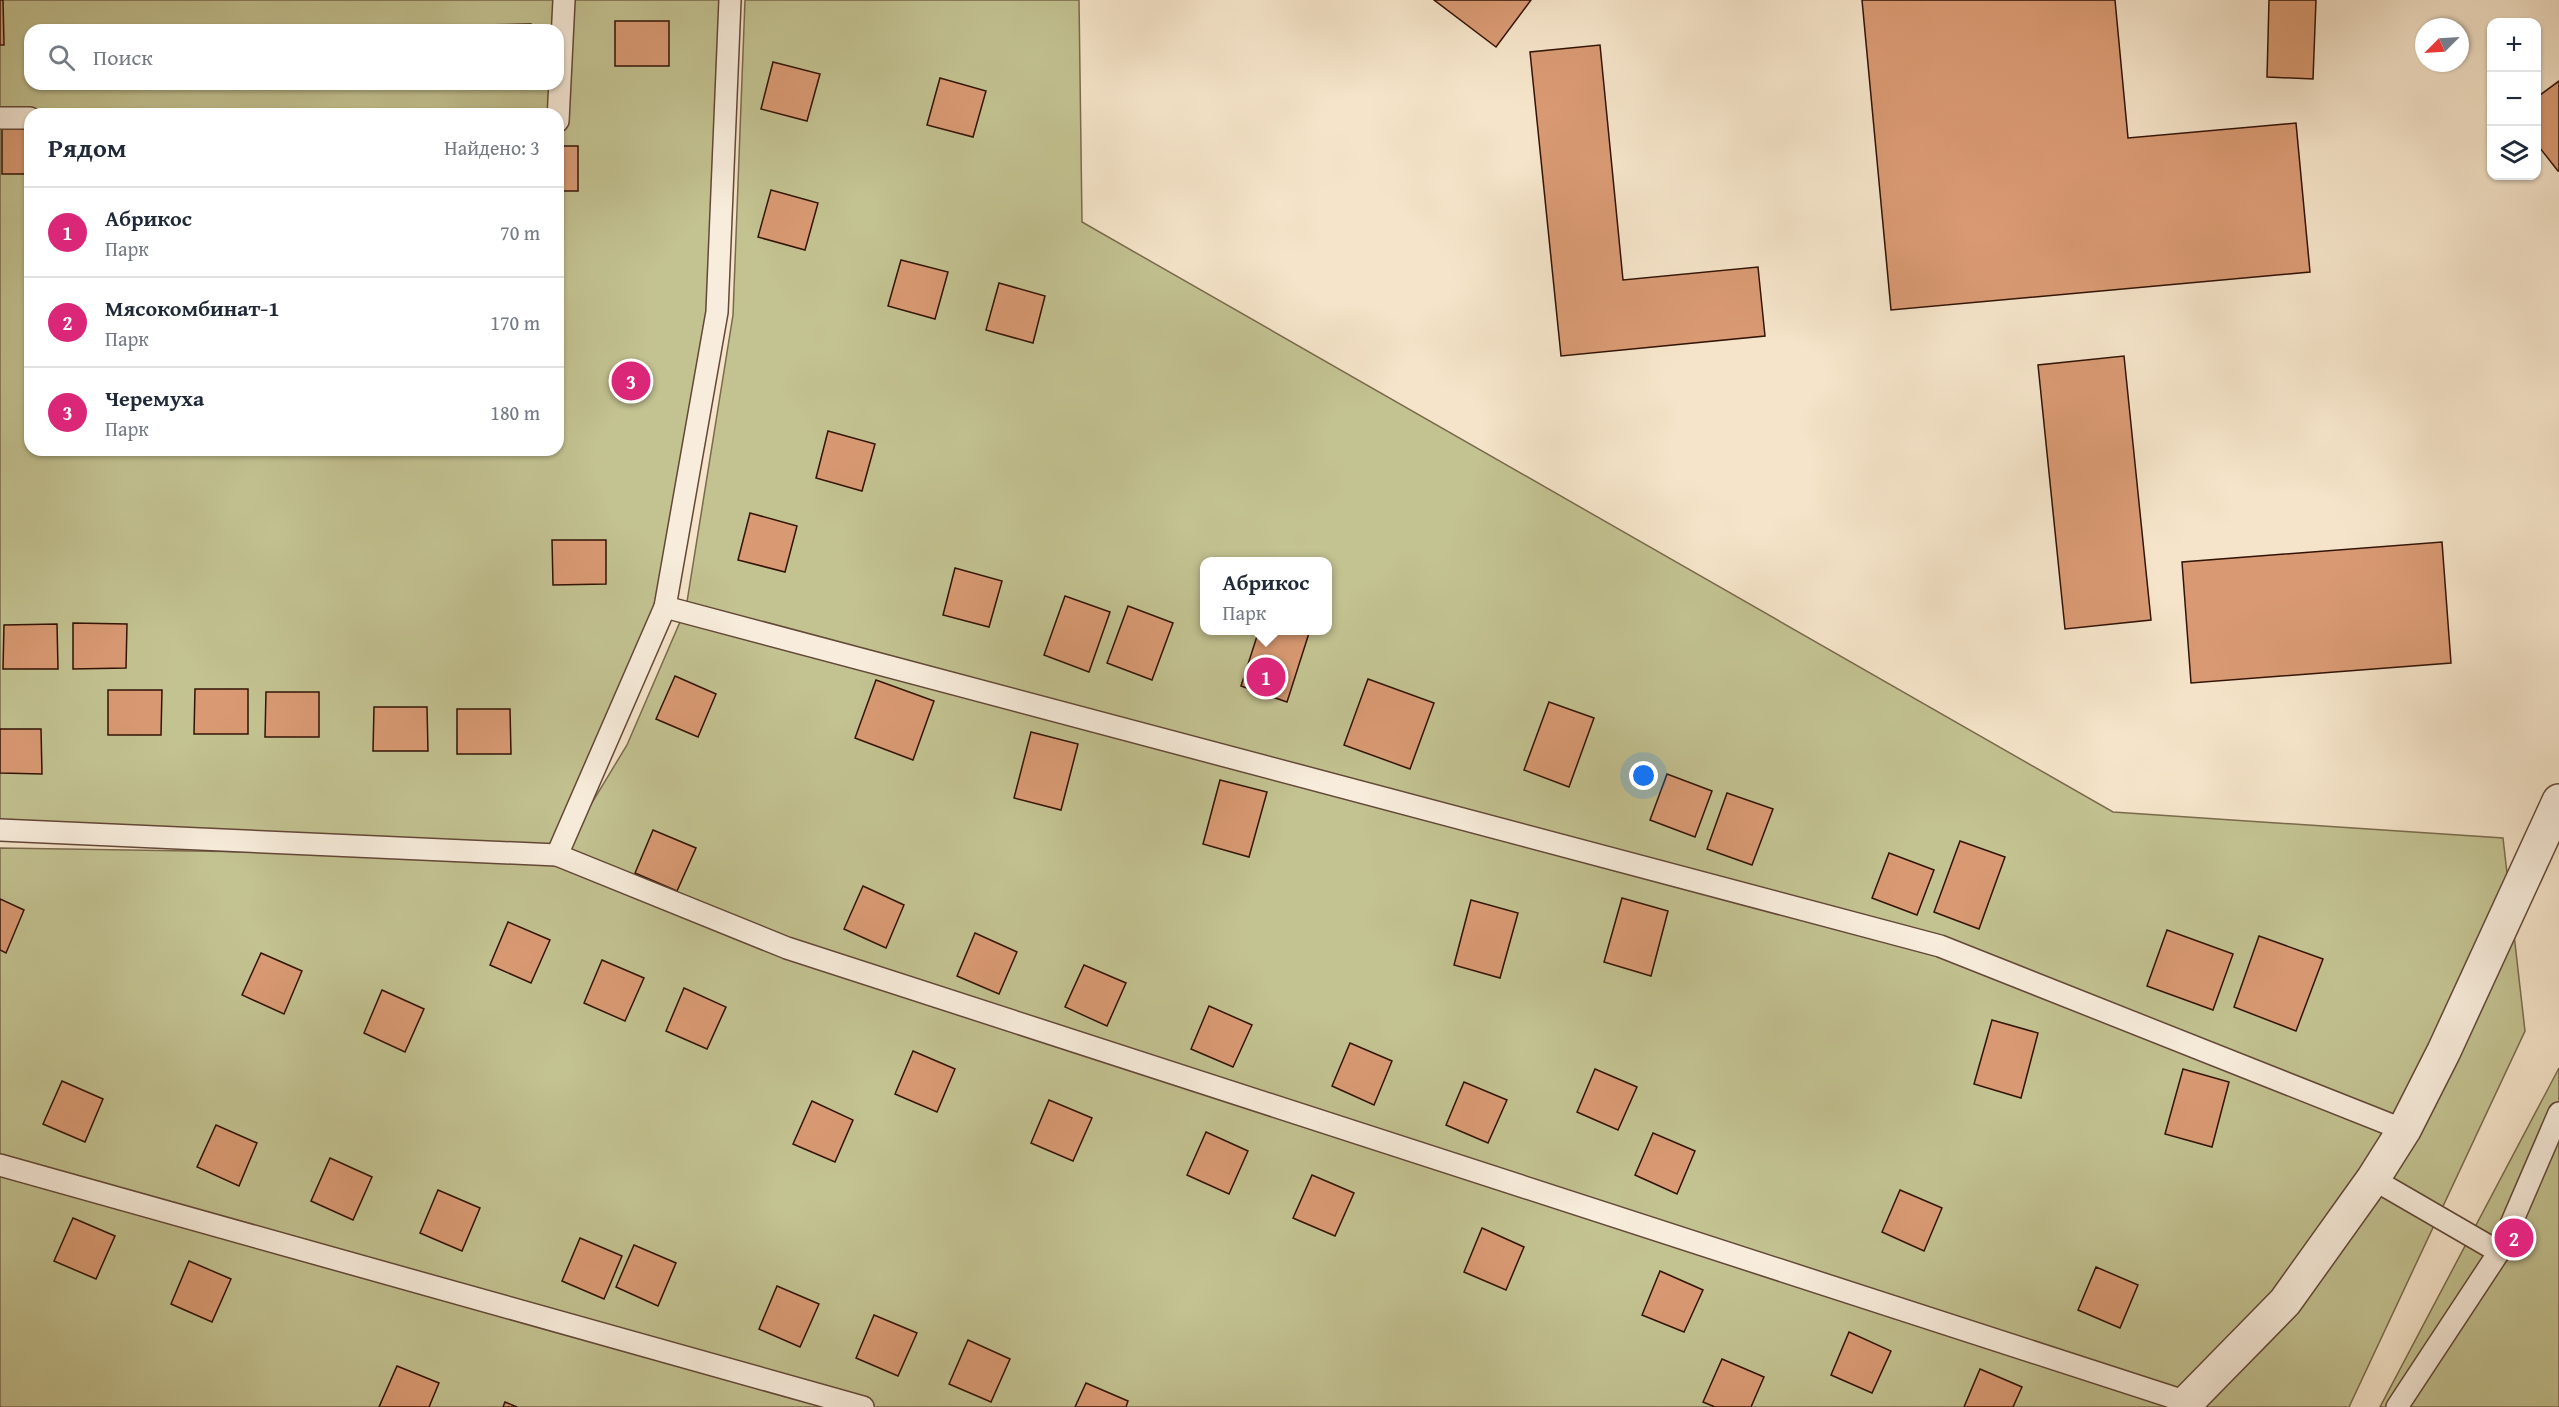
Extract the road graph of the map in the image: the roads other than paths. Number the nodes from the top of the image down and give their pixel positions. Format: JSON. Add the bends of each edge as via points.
{"nodes":[{"id":1,"x":564,"y":0,"type":"edge"},
{"id":2,"x":730,"y":0,"type":"edge"},
{"id":3,"x":563,"y":24,"type":"edge"},
{"id":4,"x":560,"y":90,"type":"edge"},
{"id":5,"x":559,"y":108,"type":"edge"},
{"id":6,"x":0,"y":118,"type":"edge"},
{"id":7,"x":24,"y":118,"type":"edge"},
{"id":8,"x":664,"y":607,"type":"junction"},
{"id":9,"x":2559,"y":801,"type":"edge"},
{"id":10,"x":0,"y":830,"type":"edge"},
{"id":11,"x":557,"y":855,"type":"junction"},
{"id":12,"x":2559,"y":1113,"type":"edge"},
{"id":13,"x":2404,"y":1130,"type":"junction"},
{"id":14,"x":0,"y":1165,"type":"edge"},
{"id":15,"x":2373,"y":1179,"type":"junction"},
{"id":16,"x":2499,"y":1252,"type":"junction"},
{"id":17,"x":2186,"y":1404,"type":"edge"},
{"id":18,"x":863,"y":1407,"type":"edge"},
{"id":19,"x":2397,"y":1407,"type":"edge"}],
"edges":[{"from":1,"to":3,"type":"lane"},
{"from":2,"to":8,"type":"lane","via":[[717,312]]},
{"from":4,"to":5,"type":"lane"},
{"from":6,"to":7,"type":"lane"},
{"from":8,"to":11,"type":"lane"},
{"from":8,"to":13,"type":"lane","via":[[1940,946]]},
{"from":9,"to":13,"type":"street"},
{"from":10,"to":11,"type":"lane"},
{"from":11,"to":17,"type":"lane","via":[[787,948]]},
{"from":12,"to":16,"type":"lane"},
{"from":13,"to":15,"type":"street"},
{"from":14,"to":18,"type":"lane"},
{"from":15,"to":16,"type":"lane"},
{"from":15,"to":17,"type":"street","via":[[2285,1302]]},
{"from":16,"to":19,"type":"lane"}]}
